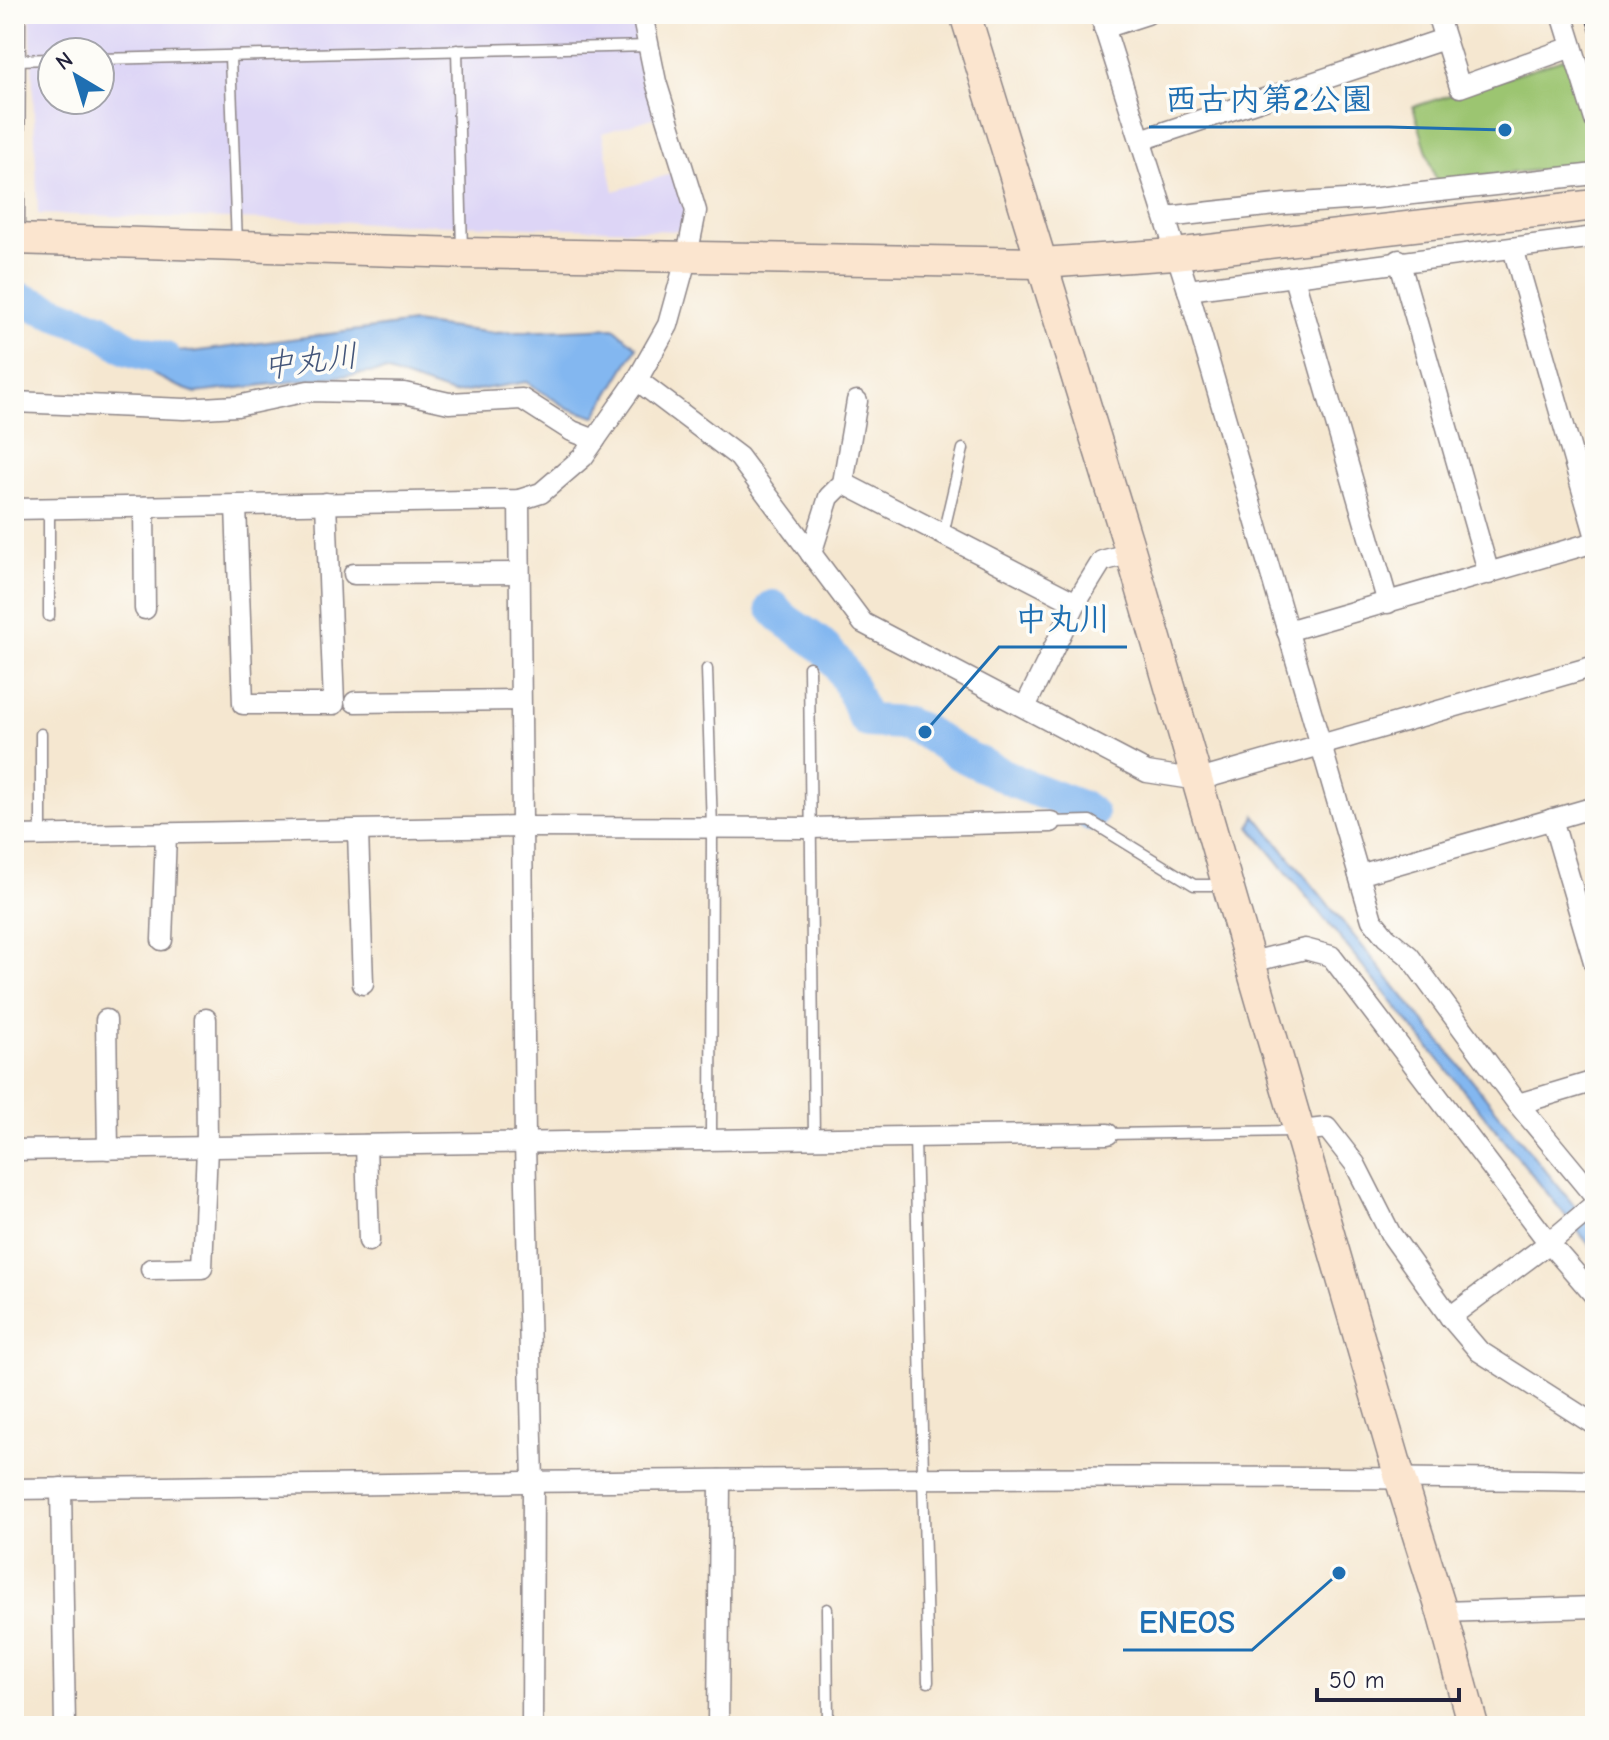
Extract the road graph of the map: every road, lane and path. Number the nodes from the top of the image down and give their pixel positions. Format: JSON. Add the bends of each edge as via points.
{"nodes":[{"id":1,"x":15,"y":14,"type":"edge"},
{"id":2,"x":642,"y":14,"type":"edge"},
{"id":3,"x":965,"y":14,"type":"edge"},
{"id":4,"x":1147,"y":14,"type":"edge"},
{"id":5,"x":1437,"y":14,"type":"edge"},
{"id":6,"x":1562,"y":14,"type":"edge"},
{"id":7,"x":1102,"y":21,"type":"edge"},
{"id":8,"x":1444,"y":39,"type":"junction"},
{"id":9,"x":650,"y":46,"type":"junction"},
{"id":10,"x":1572,"y":47,"type":"junction"},
{"id":11,"x":457,"y":50,"type":"junction"},
{"id":12,"x":230,"y":57,"type":"junction"},
{"id":13,"x":36,"y":59,"type":"edge"},
{"id":14,"x":116,"y":59,"type":"edge"},
{"id":15,"x":16,"y":60,"type":"edge"},
{"id":16,"x":1595,"y":120,"type":"edge"},
{"id":17,"x":1141,"y":140,"type":"junction"},
{"id":18,"x":1595,"y":174,"type":"edge"},
{"id":19,"x":1595,"y":205,"type":"edge"},
{"id":20,"x":1166,"y":217,"type":"junction"},
{"id":21,"x":14,"y":226,"type":"edge"},
{"id":22,"x":1595,"y":237,"type":"edge"},
{"id":23,"x":14,"y":239,"type":"edge"},
{"id":24,"x":238,"y":246,"type":"junction"},
{"id":25,"x":1513,"y":248,"type":"junction"},
{"id":26,"x":462,"y":253,"type":"junction"},
{"id":27,"x":1184,"y":253,"type":"junction"},
{"id":28,"x":687,"y":256,"type":"junction"},
{"id":29,"x":1399,"y":260,"type":"junction"},
{"id":30,"x":1042,"y":263,"type":"junction"},
{"id":31,"x":1294,"y":278,"type":"junction"},
{"id":32,"x":1188,"y":290,"type":"junction"},
{"id":33,"x":637,"y":380,"type":"junction"},
{"id":34,"x":857,"y":401,"type":"dead end"},
{"id":35,"x":14,"y":402,"type":"edge"},
{"id":36,"x":595,"y":440,"type":"junction"},
{"id":37,"x":963,"y":449,"type":"dead end"},
{"id":38,"x":843,"y":483,"type":"junction"},
{"id":39,"x":519,"y":500,"type":"junction"},
{"id":40,"x":326,"y":503,"type":"junction"},
{"id":41,"x":236,"y":505,"type":"junction"},
{"id":42,"x":144,"y":507,"type":"junction"},
{"id":43,"x":49,"y":508,"type":"junction"},
{"id":44,"x":14,"y":509,"type":"edge"},
{"id":45,"x":943,"y":534,"type":"junction"},
{"id":46,"x":1595,"y":534,"type":"edge"},
{"id":47,"x":1595,"y":542,"type":"edge"},
{"id":48,"x":1131,"y":553,"type":"junction"},
{"id":49,"x":811,"y":554,"type":"junction"},
{"id":50,"x":519,"y":573,"type":"junction"},
{"id":51,"x":354,"y":574,"type":"dead end"},
{"id":52,"x":1489,"y":574,"type":"junction"},
{"id":53,"x":1076,"y":603,"type":"junction"},
{"id":54,"x":1388,"y":603,"type":"junction"},
{"id":55,"x":145,"y":609,"type":"dead end"},
{"id":56,"x":49,"y":616,"type":"dead end"},
{"id":57,"x":1287,"y":631,"type":"junction"},
{"id":58,"x":1595,"y":666,"type":"edge"},
{"id":59,"x":809,"y":667,"type":"dead end"},
{"id":60,"x":707,"y":669,"type":"dead end"},
{"id":61,"x":520,"y":700,"type":"junction"},
{"id":62,"x":355,"y":702,"type":"dead end"},
{"id":63,"x":1025,"y":707,"type":"junction"},
{"id":64,"x":41,"y":734,"type":"dead end"},
{"id":65,"x":1321,"y":746,"type":"junction"},
{"id":66,"x":1199,"y":780,"type":"junction"},
{"id":67,"x":1595,"y":807,"type":"edge"},
{"id":68,"x":1552,"y":819,"type":"junction"},
{"id":69,"x":1051,"y":822,"type":"joint"},
{"id":70,"x":521,"y":827,"type":"junction"},
{"id":71,"x":811,"y":828,"type":"junction"},
{"id":72,"x":712,"y":829,"type":"junction"},
{"id":73,"x":358,"y":831,"type":"junction"},
{"id":74,"x":166,"y":835,"type":"junction"},
{"id":75,"x":14,"y":836,"type":"edge"},
{"id":76,"x":41,"y":836,"type":"junction"},
{"id":77,"x":1359,"y":875,"type":"junction"},
{"id":78,"x":1229,"y":886,"type":"junction"},
{"id":79,"x":162,"y":940,"type":"dead end"},
{"id":80,"x":1251,"y":962,"type":"junction"},
{"id":81,"x":1595,"y":965,"type":"edge"},
{"id":82,"x":363,"y":984,"type":"dead end"},
{"id":83,"x":206,"y":1019,"type":"dead end"},
{"id":84,"x":106,"y":1020,"type":"dead end"},
{"id":85,"x":1595,"y":1081,"type":"edge"},
{"id":86,"x":1518,"y":1104,"type":"junction"},
{"id":87,"x":1300,"y":1131,"type":"junction"},
{"id":88,"x":1108,"y":1134,"type":"joint"},
{"id":89,"x":915,"y":1137,"type":"junction"},
{"id":90,"x":814,"y":1139,"type":"junction"},
{"id":91,"x":711,"y":1140,"type":"junction"},
{"id":92,"x":525,"y":1143,"type":"junction"},
{"id":93,"x":366,"y":1145,"type":"junction"},
{"id":94,"x":207,"y":1148,"type":"junction"},
{"id":95,"x":108,"y":1149,"type":"junction"},
{"id":96,"x":14,"y":1150,"type":"edge"},
{"id":97,"x":1595,"y":1197,"type":"edge"},
{"id":98,"x":1595,"y":1204,"type":"edge"},
{"id":99,"x":369,"y":1241,"type":"dead end"},
{"id":100,"x":1549,"y":1243,"type":"junction"},
{"id":101,"x":151,"y":1269,"type":"dead end"},
{"id":102,"x":1595,"y":1296,"type":"edge"},
{"id":103,"x":1450,"y":1317,"type":"junction"},
{"id":104,"x":1595,"y":1425,"type":"edge"},
{"id":105,"x":925,"y":1477,"type":"junction"},
{"id":106,"x":1400,"y":1478,"type":"junction"},
{"id":107,"x":720,"y":1480,"type":"junction"},
{"id":108,"x":1595,"y":1481,"type":"edge"},
{"id":109,"x":533,"y":1483,"type":"junction"},
{"id":110,"x":61,"y":1488,"type":"junction"},
{"id":111,"x":14,"y":1489,"type":"edge"},
{"id":112,"x":1595,"y":1607,"type":"edge"},
{"id":113,"x":827,"y":1609,"type":"dead end"},
{"id":114,"x":1442,"y":1612,"type":"junction"},
{"id":115,"x":928,"y":1682,"type":"dead end"},
{"id":116,"x":65,"y":1726,"type":"edge"},
{"id":117,"x":532,"y":1726,"type":"edge"},
{"id":118,"x":718,"y":1726,"type":"edge"},
{"id":119,"x":828,"y":1726,"type":"edge"},
{"id":120,"x":1473,"y":1726,"type":"edge"}],
"edges":[{"from":1,"to":15,"type":"street"},
{"from":2,"to":9,"type":"street"},
{"from":3,"to":30,"type":"street"},
{"from":4,"to":7,"type":"street"},
{"from":5,"to":8,"type":"street"},
{"from":6,"to":10,"type":"street"},
{"from":7,"to":17,"type":"street"},
{"from":8,"to":10,"type":"street","via":[[1460,87]]},
{"from":8,"to":17,"type":"street"},
{"from":9,"to":11,"type":"lane"},
{"from":9,"to":28,"type":"street","via":[[696,211]]},
{"from":10,"to":16,"type":"street"},
{"from":11,"to":12,"type":"lane"},
{"from":11,"to":26,"type":"lane"},
{"from":12,"to":14,"type":"lane"},
{"from":12,"to":24,"type":"lane"},
{"from":13,"to":15,"type":"lane"},
{"from":15,"to":21,"type":"street"},
{"from":17,"to":20,"type":"street"},
{"from":18,"to":20,"type":"street"},
{"from":19,"to":27,"type":"street"},
{"from":20,"to":27,"type":"street"},
{"from":22,"to":25,"type":"street"},
{"from":23,"to":24,"type":"street"},
{"from":24,"to":26,"type":"street"},
{"from":25,"to":29,"type":"street"},
{"from":25,"to":46,"type":"street"},
{"from":26,"to":28,"type":"street"},
{"from":27,"to":30,"type":"street"},
{"from":27,"to":32,"type":"street"},
{"from":28,"to":30,"type":"street"},
{"from":28,"to":33,"type":"street","via":[[668,325]]},
{"from":29,"to":31,"type":"street"},
{"from":29,"to":52,"type":"street"},
{"from":30,"to":48,"type":"street"},
{"from":31,"to":32,"type":"street"},
{"from":31,"to":54,"type":"street"},
{"from":32,"to":57,"type":"street"},
{"from":33,"to":36,"type":"street"},
{"from":33,"to":49,"type":"street","via":[[739,457]]},
{"from":34,"to":38,"type":"street"},
{"from":35,"to":36,"type":"street","via":[[185,409],[237,406],[308,391],[404,393],[449,403],[522,399]]},
{"from":36,"to":39,"type":"street","via":[[541,493]]},
{"from":37,"to":45,"type":"lane"},
{"from":38,"to":45,"type":"street"},
{"from":38,"to":49,"type":"street","via":[[829,497]]},
{"from":39,"to":40,"type":"street"},
{"from":39,"to":50,"type":"street"},
{"from":40,"to":41,"type":"street"},
{"from":40,"to":41,"type":"street","via":[[334,704],[243,704]]},
{"from":41,"to":42,"type":"street"},
{"from":42,"to":43,"type":"street"},
{"from":42,"to":55,"type":"street"},
{"from":43,"to":44,"type":"street"},
{"from":43,"to":56,"type":"lane"},
{"from":45,"to":53,"type":"street"},
{"from":47,"to":52,"type":"street"},
{"from":48,"to":53,"type":"street","via":[[1102,561]]},
{"from":48,"to":66,"type":"street"},
{"from":49,"to":63,"type":"street","via":[[863,623]]},
{"from":50,"to":51,"type":"street"},
{"from":50,"to":61,"type":"street"},
{"from":52,"to":54,"type":"street"},
{"from":53,"to":63,"type":"street"},
{"from":54,"to":57,"type":"street"},
{"from":57,"to":65,"type":"street"},
{"from":58,"to":65,"type":"street"},
{"from":59,"to":71,"type":"lane"},
{"from":60,"to":72,"type":"lane"},
{"from":61,"to":62,"type":"street"},
{"from":61,"to":70,"type":"street"},
{"from":63,"to":66,"type":"street","via":[[1147,772]]},
{"from":64,"to":76,"type":"lane"},
{"from":65,"to":66,"type":"street"},
{"from":65,"to":77,"type":"street"},
{"from":66,"to":78,"type":"street"},
{"from":67,"to":68,"type":"street"},
{"from":68,"to":77,"type":"street"},
{"from":68,"to":81,"type":"street"},
{"from":69,"to":71,"type":"street"},
{"from":69,"to":78,"type":"lane","via":[[1090,821],[1194,885]]},
{"from":70,"to":72,"type":"street"},
{"from":70,"to":73,"type":"street"},
{"from":70,"to":92,"type":"street"},
{"from":71,"to":72,"type":"street"},
{"from":71,"to":90,"type":"lane"},
{"from":72,"to":91,"type":"lane"},
{"from":73,"to":74,"type":"street"},
{"from":73,"to":82,"type":"street"},
{"from":74,"to":76,"type":"street"},
{"from":74,"to":79,"type":"street"},
{"from":75,"to":76,"type":"street"},
{"from":77,"to":86,"type":"street","via":[[1372,920],[1409,956]]},
{"from":78,"to":80,"type":"street"},
{"from":80,"to":87,"type":"street"},
{"from":80,"to":100,"type":"street","via":[[1305,949],[1331,956]]},
{"from":83,"to":94,"type":"street"},
{"from":84,"to":95,"type":"street"},
{"from":85,"to":86,"type":"street"},
{"from":86,"to":97,"type":"street"},
{"from":87,"to":88,"type":"lane"},
{"from":87,"to":103,"type":"street","via":[[1327,1128],[1355,1164],[1390,1233]]},
{"from":87,"to":106,"type":"street"},
{"from":88,"to":89,"type":"street"},
{"from":89,"to":90,"type":"street"},
{"from":89,"to":105,"type":"lane"},
{"from":90,"to":91,"type":"street"},
{"from":91,"to":92,"type":"street"},
{"from":92,"to":93,"type":"street"},
{"from":92,"to":109,"type":"street"},
{"from":93,"to":94,"type":"street"},
{"from":93,"to":99,"type":"street"},
{"from":94,"to":95,"type":"street"},
{"from":94,"to":101,"type":"street","via":[[202,1268]]},
{"from":95,"to":96,"type":"street"},
{"from":98,"to":100,"type":"street"},
{"from":100,"to":102,"type":"street"},
{"from":100,"to":103,"type":"street"},
{"from":103,"to":104,"type":"street","via":[[1479,1351]]},
{"from":105,"to":106,"type":"street"},
{"from":105,"to":107,"type":"street"},
{"from":105,"to":115,"type":"lane"},
{"from":106,"to":108,"type":"street"},
{"from":106,"to":114,"type":"street"},
{"from":107,"to":109,"type":"street"},
{"from":107,"to":118,"type":"street"},
{"from":109,"to":110,"type":"street"},
{"from":109,"to":117,"type":"street"},
{"from":110,"to":111,"type":"street"},
{"from":110,"to":116,"type":"street"},
{"from":112,"to":114,"type":"street"},
{"from":113,"to":119,"type":"lane"},
{"from":114,"to":120,"type":"street"}]}
